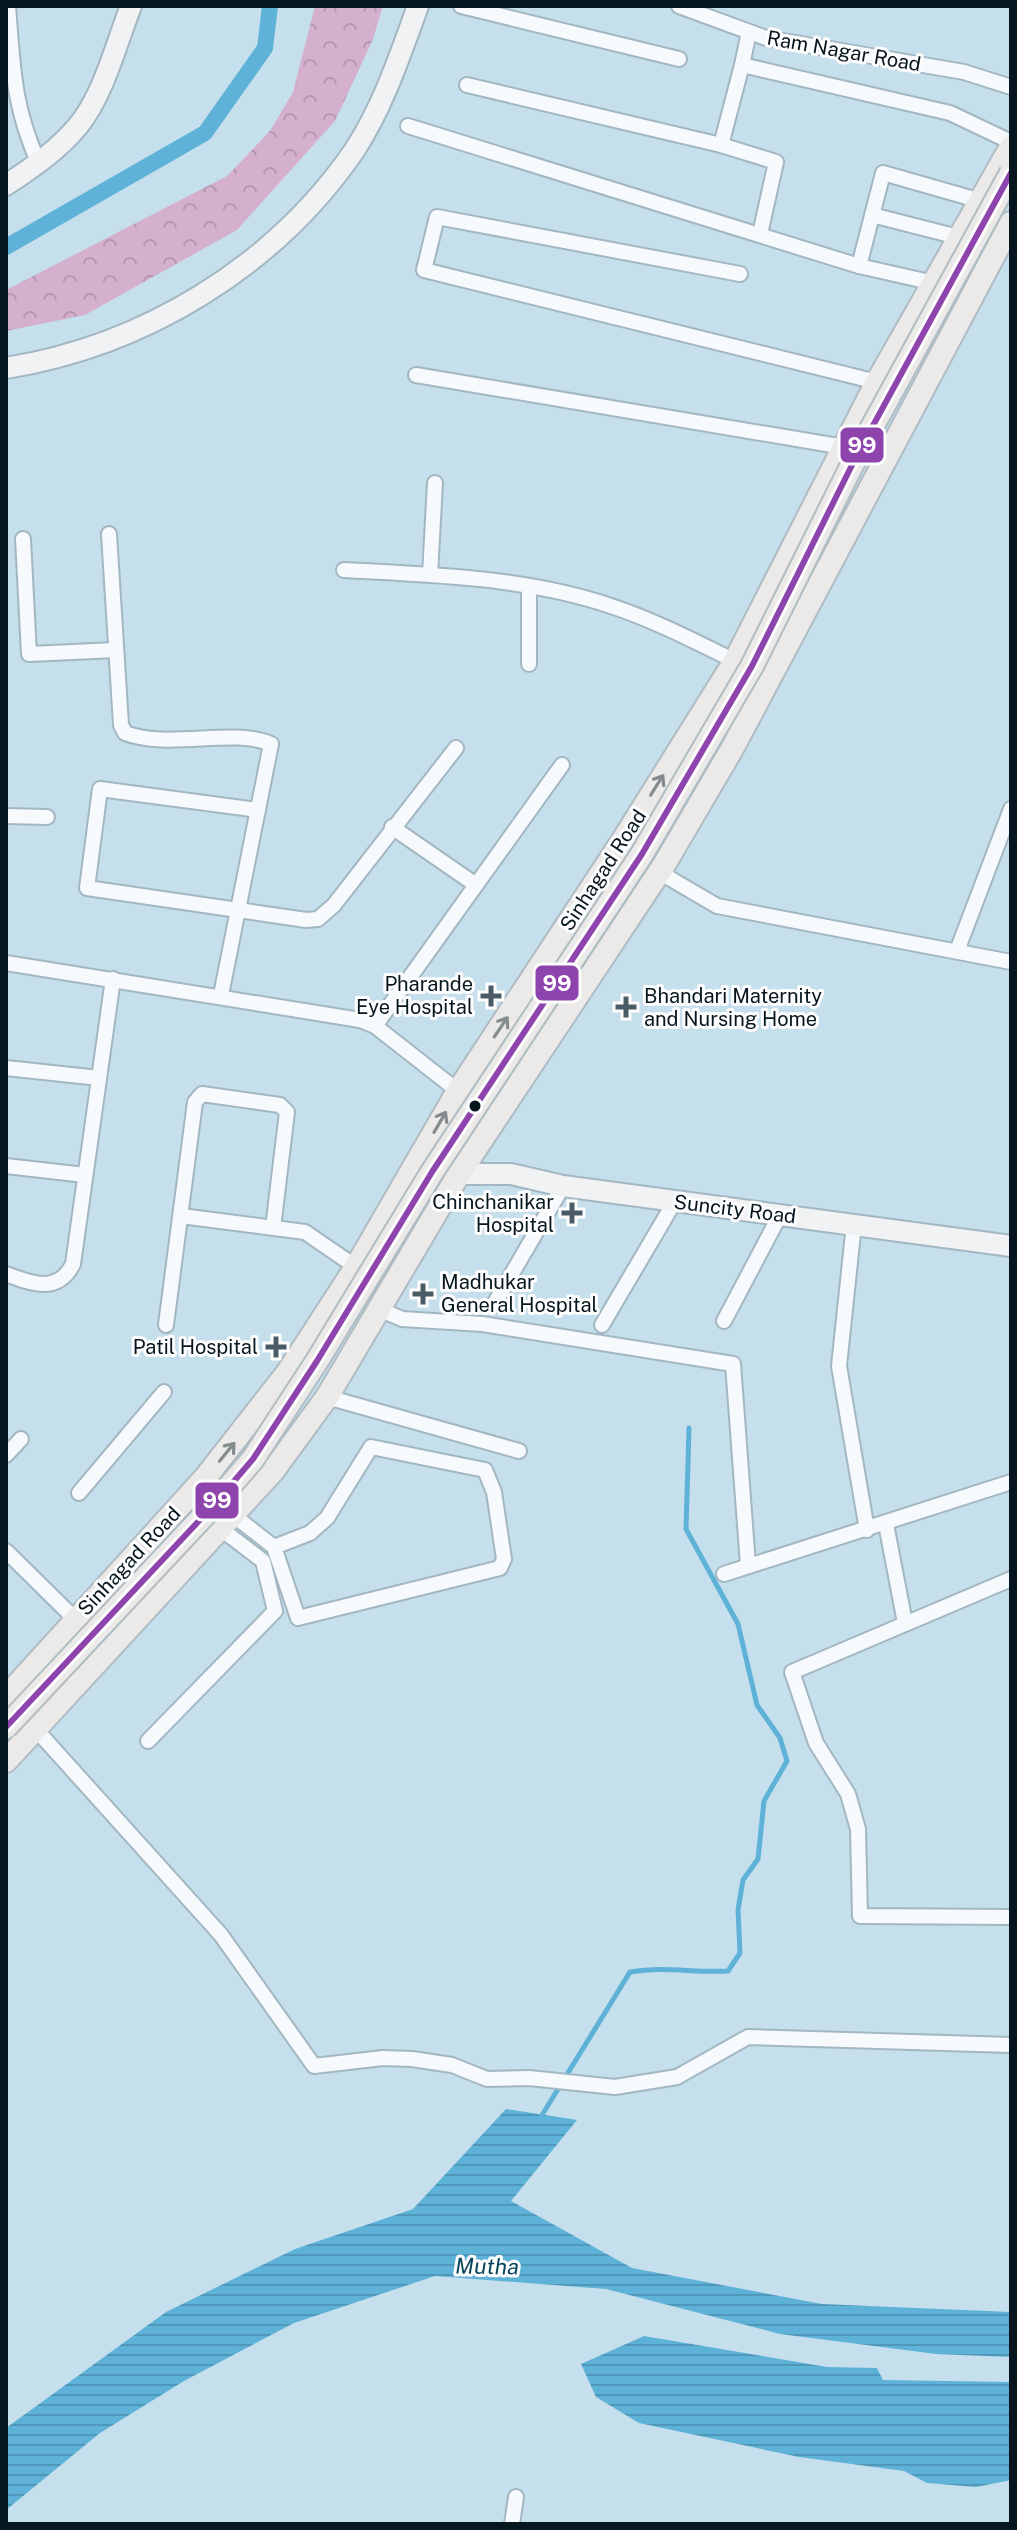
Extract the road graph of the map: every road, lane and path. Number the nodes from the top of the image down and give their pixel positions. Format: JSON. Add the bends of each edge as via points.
{"nodes":[{"id":1,"x":8,"y":6,"type":"edge"},
{"id":2,"x":131,"y":6,"type":"edge"},
{"id":3,"x":418,"y":6,"type":"edge"},
{"id":4,"x":461,"y":6,"type":"edge"},
{"id":5,"x":679,"y":6,"type":"edge"},
{"id":6,"x":749,"y":32,"type":"junction"},
{"id":7,"x":679,"y":59,"type":"dead end"},
{"id":8,"x":742,"y":65,"type":"junction"},
{"id":9,"x":467,"y":85,"type":"dead end"},
{"id":10,"x":1011,"y":87,"type":"edge"},
{"id":11,"x":408,"y":126,"type":"dead end"},
{"id":12,"x":1011,"y":144,"type":"edge"},
{"id":13,"x":721,"y":145,"type":"junction"},
{"id":14,"x":39,"y":164,"type":"junction"},
{"id":15,"x":1011,"y":173,"type":"edge"},
{"id":16,"x":6,"y":185,"type":"edge"},
{"id":17,"x":1011,"y":197,"type":"edge"},
{"id":18,"x":981,"y":201,"type":"junction"},
{"id":19,"x":872,"y":215,"type":"junction"},
{"id":20,"x":1011,"y":223,"type":"edge"},
{"id":21,"x":760,"y":234,"type":"junction"},
{"id":22,"x":962,"y":238,"type":"junction"},
{"id":23,"x":859,"y":266,"type":"junction"},
{"id":24,"x":740,"y":274,"type":"dead end"},
{"id":25,"x":934,"y":283,"type":"junction"},
{"id":26,"x":6,"y":368,"type":"edge"},
{"id":27,"x":416,"y":375,"type":"dead end"},
{"id":28,"x":877,"y":382,"type":"junction"},
{"id":29,"x":844,"y":447,"type":"junction"},
{"id":30,"x":435,"y":483,"type":"dead end"},
{"id":31,"x":109,"y":534,"type":"dead end"},
{"id":32,"x":23,"y":539,"type":"dead end"},
{"id":33,"x":344,"y":570,"type":"dead end"},
{"id":34,"x":430,"y":575,"type":"junction"},
{"id":35,"x":529,"y":587,"type":"junction"},
{"id":36,"x":116,"y":650,"type":"junction"},
{"id":37,"x":735,"y":661,"type":"junction"},
{"id":38,"x":529,"y":664,"type":"dead end"},
{"id":39,"x":456,"y":748,"type":"dead end"},
{"id":40,"x":562,"y":765,"type":"dead end"},
{"id":41,"x":1011,"y":809,"type":"edge"},
{"id":42,"x":258,"y":810,"type":"junction"},
{"id":43,"x":6,"y":816,"type":"edge"},
{"id":44,"x":47,"y":817,"type":"dead end"},
{"id":45,"x":392,"y":827,"type":"junction"},
{"id":46,"x":659,"y":872,"type":"junction"},
{"id":47,"x":476,"y":885,"type":"junction"},
{"id":48,"x":241,"y":910,"type":"junction"},
{"id":49,"x":957,"y":951,"type":"junction"},
{"id":50,"x":1011,"y":962,"type":"edge"},
{"id":51,"x":6,"y":963,"type":"edge"},
{"id":52,"x":113,"y":979,"type":"junction"},
{"id":53,"x":221,"y":995,"type":"junction"},
{"id":54,"x":375,"y":1026,"type":"junction"},
{"id":55,"x":6,"y":1068,"type":"edge"},
{"id":56,"x":99,"y":1078,"type":"junction"},
{"id":57,"x":458,"y":1091,"type":"junction"},
{"id":58,"x":498,"y":1115,"type":"junction"},
{"id":59,"x":423,"y":1152,"type":"junction"},
{"id":60,"x":6,"y":1166,"type":"edge"},
{"id":61,"x":459,"y":1174,"type":"junction"},
{"id":62,"x":85,"y":1175,"type":"junction"},
{"id":63,"x":563,"y":1186,"type":"junction"},
{"id":64,"x":675,"y":1201,"type":"junction"},
{"id":65,"x":780,"y":1215,"type":"junction"},
{"id":66,"x":181,"y":1216,"type":"junction"},
{"id":67,"x":854,"y":1224,"type":"junction"},
{"id":68,"x":273,"y":1228,"type":"junction"},
{"id":69,"x":1010,"y":1246,"type":"edge"},
{"id":70,"x":356,"y":1267,"type":"junction"},
{"id":71,"x":6,"y":1274,"type":"edge"},
{"id":72,"x":493,"y":1306,"type":"dead end"},
{"id":73,"x":379,"y":1309,"type":"junction"},
{"id":74,"x":724,"y":1321,"type":"dead end"},
{"id":75,"x":166,"y":1325,"type":"dead end"},
{"id":76,"x":602,"y":1325,"type":"dead end"},
{"id":77,"x":164,"y":1392,"type":"dead end"},
{"id":78,"x":327,"y":1397,"type":"junction"},
{"id":79,"x":21,"y":1439,"type":"dead end"},
{"id":80,"x":519,"y":1451,"type":"dead end"},
{"id":81,"x":6,"y":1455,"type":"edge"},
{"id":82,"x":1011,"y":1482,"type":"edge"},
{"id":83,"x":79,"y":1493,"type":"dead end"},
{"id":84,"x":227,"y":1522,"type":"junction"},
{"id":85,"x":886,"y":1524,"type":"junction"},
{"id":86,"x":867,"y":1530,"type":"junction"},
{"id":87,"x":274,"y":1547,"type":"junction"},
{"id":88,"x":6,"y":1551,"type":"edge"},
{"id":89,"x":748,"y":1565,"type":"junction"},
{"id":90,"x":724,"y":1574,"type":"dead end"},
{"id":91,"x":1011,"y":1579,"type":"edge"},
{"id":92,"x":75,"y":1619,"type":"junction"},
{"id":93,"x":905,"y":1623,"type":"junction"},
{"id":94,"x":6,"y":1697,"type":"edge"},
{"id":95,"x":6,"y":1705,"type":"edge"},
{"id":96,"x":6,"y":1727,"type":"edge"},
{"id":97,"x":37,"y":1728,"type":"junction"},
{"id":98,"x":148,"y":1741,"type":"dead end"},
{"id":99,"x":6,"y":1746,"type":"edge"},
{"id":100,"x":6,"y":1761,"type":"edge"},
{"id":101,"x":1011,"y":1917,"type":"edge"},
{"id":102,"x":1011,"y":2045,"type":"edge"},
{"id":103,"x":516,"y":2497,"type":"dead end"},
{"id":104,"x":512,"y":2524,"type":"edge"}],
"edges":[{"from":1,"to":14,"type":"street","via":[[21,124]]},
{"from":2,"to":14,"type":"street","via":[[79,124]]},
{"from":3,"to":26,"type":"street","via":[[381,101],[354,150],[254,258],[155,322],[92,347]]},
{"from":4,"to":7,"type":"street"},
{"from":5,"to":6,"type":"street","name":"Ram Nagar Road"},
{"from":6,"to":8,"type":"street"},
{"from":6,"to":10,"type":"street","name":"Ram Nagar Road","via":[[964,72]]},
{"from":8,"to":12,"type":"street","via":[[950,113]]},
{"from":8,"to":13,"type":"street"},
{"from":9,"to":13,"type":"street"},
{"from":11,"to":21,"type":"street"},
{"from":12,"to":18,"type":"main road","name":"Sinhagad Road"},
{"from":13,"to":21,"type":"street","via":[[776,162]]},
{"from":14,"to":16,"type":"street"},
{"from":15,"to":96,"type":"main road","bridge":true,"via":[[858,453],[728,707],[642,854],[432,1172],[317,1361],[253,1459]]},
{"from":17,"to":99,"type":"main road","via":[[718,748],[530,1038],[316,1388],[261,1464]]},
{"from":18,"to":19,"type":"street","via":[[883,173]]},
{"from":18,"to":22,"type":"main road","name":"Sinhagad Road"},
{"from":19,"to":22,"type":"street"},
{"from":19,"to":23,"type":"street"},
{"from":20,"to":46,"type":"main road","via":[[732,749]]},
{"from":21,"to":23,"type":"street"},
{"from":22,"to":25,"type":"main road","name":"Sinhagad Road"},
{"from":23,"to":25,"type":"street"},
{"from":24,"to":28,"type":"street","via":[[437,217],[424,270]]},
{"from":25,"to":28,"type":"main road","name":"Sinhagad Road"},
{"from":27,"to":29,"type":"street"},
{"from":28,"to":29,"type":"main road","name":"Sinhagad Road"},
{"from":29,"to":37,"type":"main road","name":"Sinhagad Road"},
{"from":30,"to":34,"type":"street"},
{"from":31,"to":36,"type":"street"},
{"from":32,"to":36,"type":"street","via":[[29,654]]},
{"from":33,"to":34,"type":"street"},
{"from":34,"to":35,"type":"street"},
{"from":35,"to":37,"type":"street","via":[[608,605]]},
{"from":35,"to":38,"type":"street"},
{"from":36,"to":42,"type":"street","via":[[125,733],[141,739],[196,737],[271,744]]},
{"from":57,"to":37,"type":"main road","name":"Sinhagad Road","one_way":true},
{"from":39,"to":45,"type":"street"},
{"from":40,"to":47,"type":"street"},
{"from":41,"to":49,"type":"street"},
{"from":42,"to":48,"type":"street"},
{"from":42,"to":48,"type":"street","via":[[100,789],[87,888]]},
{"from":43,"to":44,"type":"street"},
{"from":45,"to":47,"type":"street"},
{"from":45,"to":48,"type":"street","via":[[318,919]]},
{"from":46,"to":49,"type":"street","via":[[717,906]]},
{"from":46,"to":58,"type":"main road"},
{"from":47,"to":54,"type":"street"},
{"from":48,"to":53,"type":"street"},
{"from":49,"to":50,"type":"street"},
{"from":51,"to":52,"type":"street"},
{"from":52,"to":53,"type":"street"},
{"from":52,"to":56,"type":"street"},
{"from":53,"to":54,"type":"street"},
{"from":54,"to":57,"type":"street"},
{"from":55,"to":56,"type":"street"},
{"from":56,"to":62,"type":"street"},
{"from":57,"to":58,"type":"street"},
{"from":59,"to":57,"type":"main road","name":"Sinhagad Road","one_way":true},
{"from":58,"to":61,"type":"main road"},
{"from":59,"to":61,"type":"street"},
{"from":59,"to":70,"type":"main road","name":"Sinhagad Road"},
{"from":60,"to":62,"type":"street"},
{"from":61,"to":63,"type":"street","name":"Suncity Road","via":[[511,1174]]},
{"from":61,"to":73,"type":"main road"},
{"from":62,"to":71,"type":"street","via":[[67,1275],[55,1284],[32,1284]]},
{"from":63,"to":64,"type":"street","name":"Suncity Road"},
{"from":63,"to":72,"type":"street"},
{"from":64,"to":65,"type":"street","name":"Suncity Road"},
{"from":64,"to":76,"type":"street"},
{"from":65,"to":67,"type":"street","name":"Suncity Road"},
{"from":65,"to":74,"type":"street"},
{"from":66,"to":68,"type":"street"},
{"from":66,"to":68,"type":"street","via":[[195,1102],[207,1093],[280,1105],[287,1112]]},
{"from":66,"to":75,"type":"street"},
{"from":67,"to":69,"type":"street","name":"Suncity Road"},
{"from":67,"to":86,"type":"street","via":[[839,1366]]},
{"from":68,"to":70,"type":"street","via":[[305,1232]]},
{"from":92,"to":70,"type":"main road","name":"Sinhagad Road","one_way":true,"via":[[236,1440]]},
{"from":73,"to":78,"type":"main road"},
{"from":73,"to":89,"type":"street","via":[[402,1319],[482,1324],[733,1364]]},
{"from":77,"to":83,"type":"street"},
{"from":78,"to":80,"type":"street"},
{"from":78,"to":84,"type":"main road","via":[[273,1471]]},
{"from":79,"to":81,"type":"street"},
{"from":82,"to":85,"type":"street"},
{"from":84,"to":87,"type":"street"},
{"from":84,"to":97,"type":"main road"},
{"from":84,"to":98,"type":"street","via":[[263,1561],[275,1611]]},
{"from":85,"to":86,"type":"street"},
{"from":85,"to":93,"type":"street"},
{"from":86,"to":89,"type":"street"},
{"from":87,"to":87,"type":"street","via":[[310,1533],[327,1518],[371,1447],[485,1470],[494,1492],[504,1559],[500,1568],[298,1618]]},
{"from":88,"to":92,"type":"street"},
{"from":89,"to":90,"type":"street"},
{"from":91,"to":93,"type":"street"},
{"from":92,"to":94,"type":"main road","name":"Sinhagad Road"},
{"from":93,"to":101,"type":"street","via":[[792,1672],[816,1743],[848,1794],[858,1829],[860,1916]]},
{"from":95,"to":97,"type":"street"},
{"from":97,"to":100,"type":"main road"},
{"from":97,"to":102,"type":"street","via":[[221,1935],[314,2066],[412,2059],[452,2065],[487,2079],[615,2087],[677,2077],[748,2037]]},
{"from":103,"to":104,"type":"street"}]}
